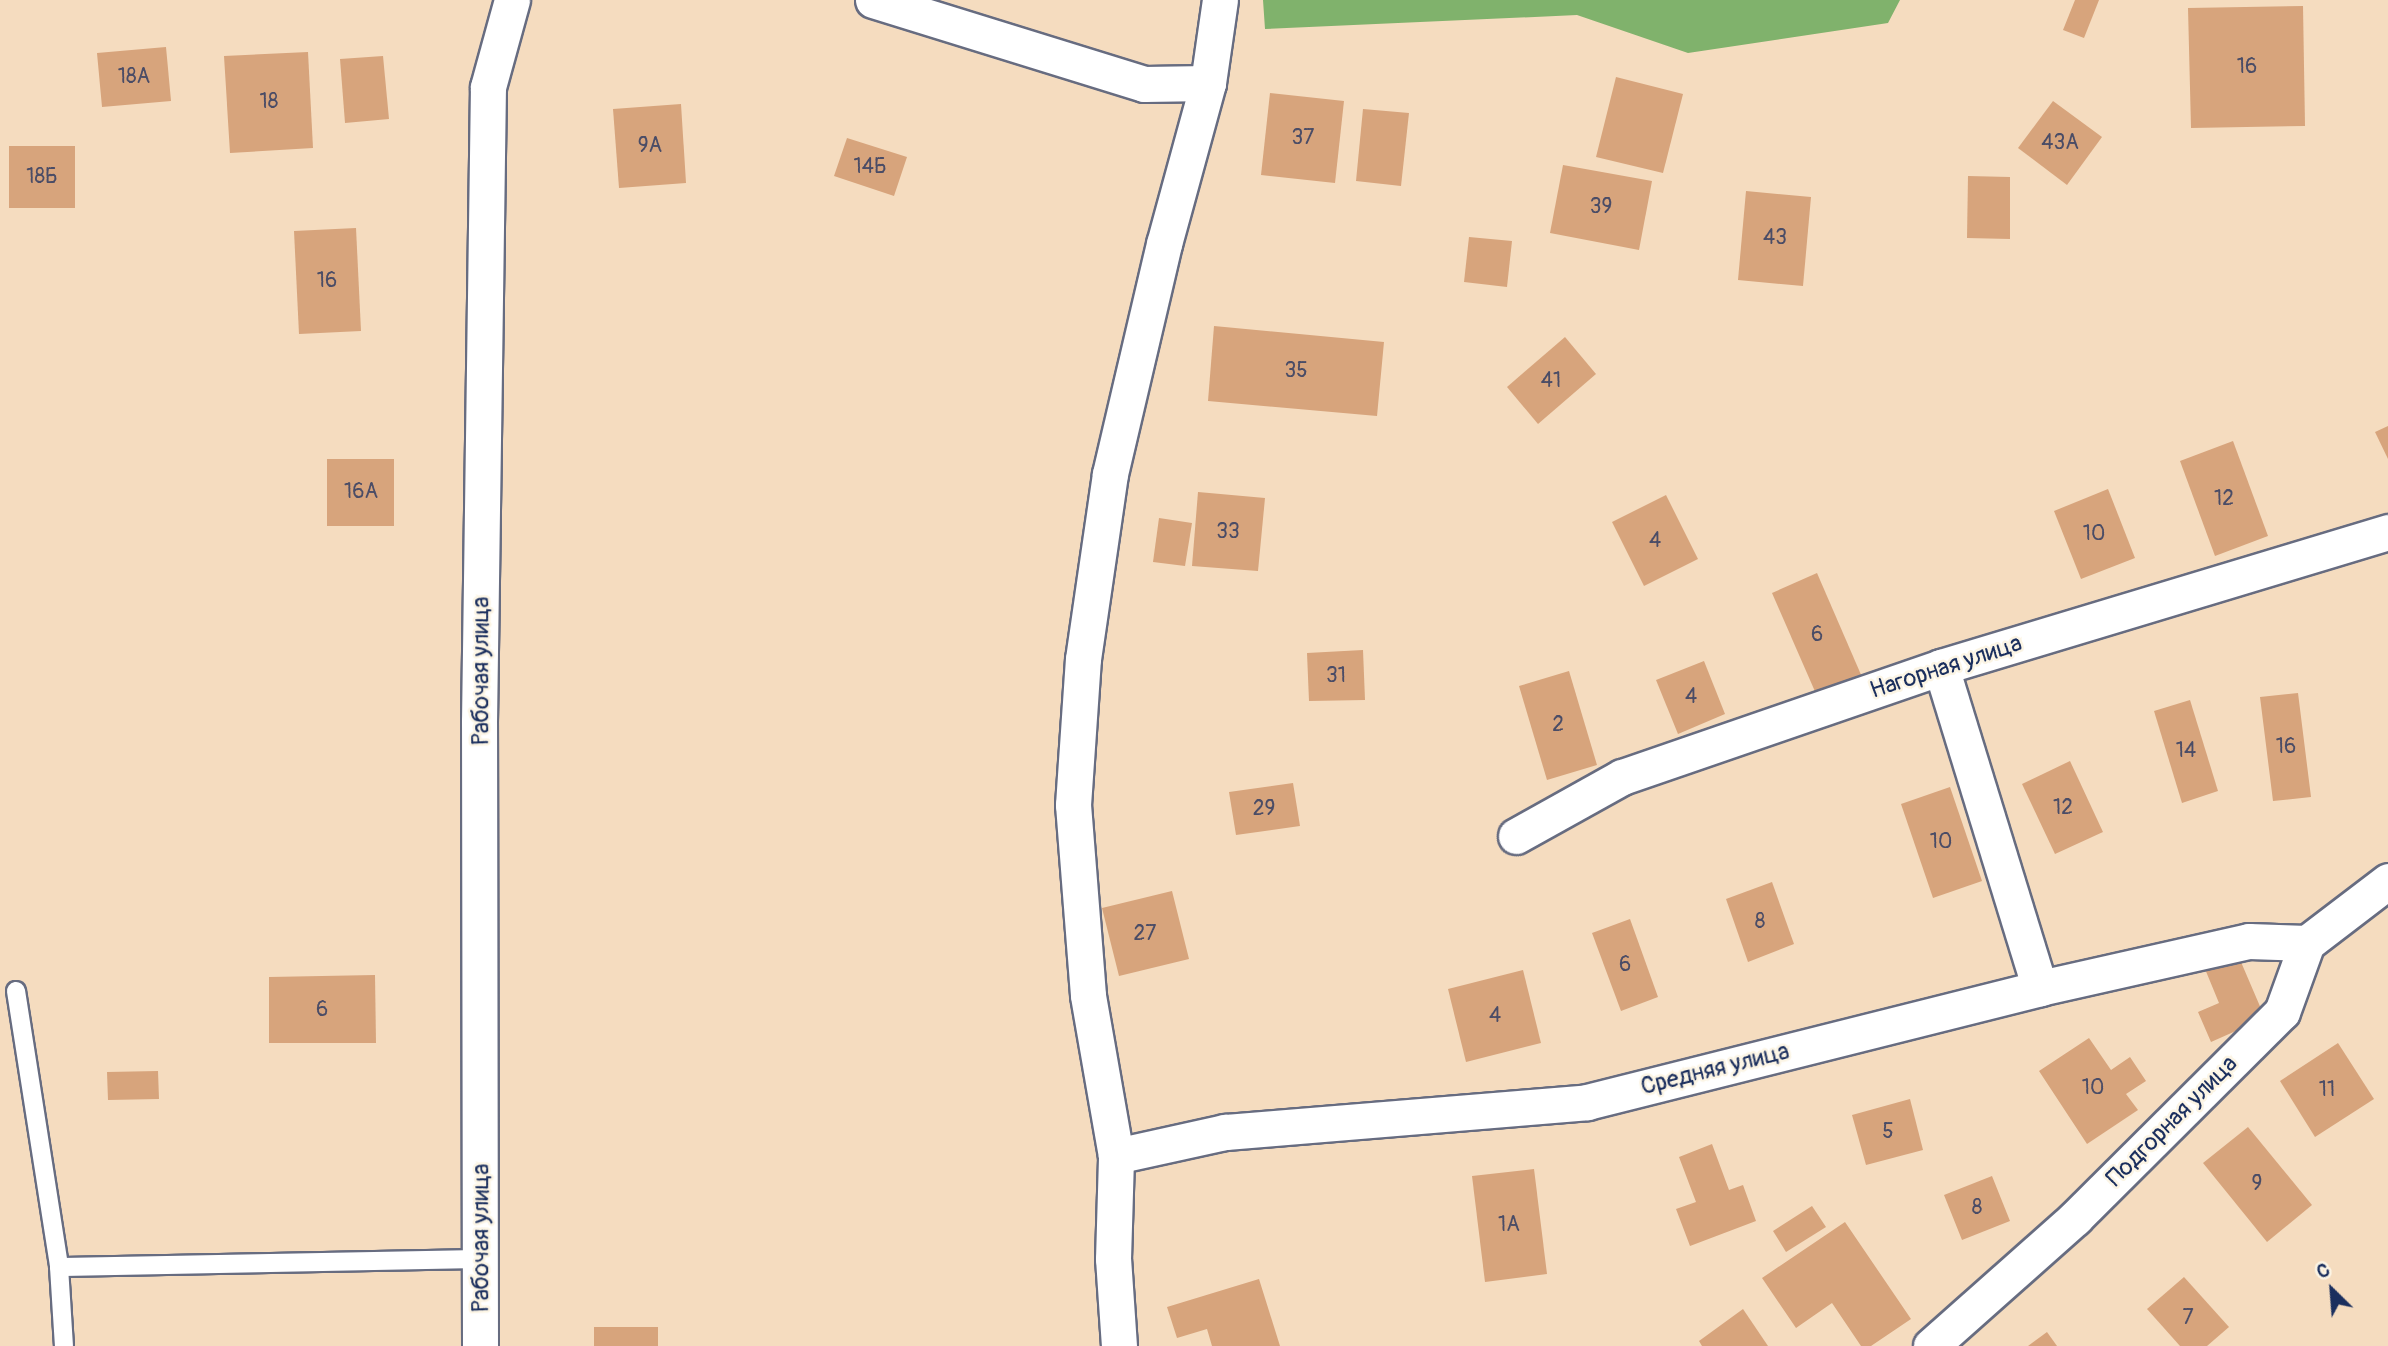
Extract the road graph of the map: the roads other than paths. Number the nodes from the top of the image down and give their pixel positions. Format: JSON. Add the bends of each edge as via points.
{"nodes":[{"id":1,"x":512,"y":0,"type":"edge"},
{"id":2,"x":873,"y":0,"type":"edge"},
{"id":3,"x":1220,"y":0,"type":"edge"},
{"id":4,"x":1208,"y":83,"type":"junction"},
{"id":5,"x":2388,"y":532,"type":"edge"},
{"id":6,"x":1941,"y":667,"type":"junction"},
{"id":7,"x":1516,"y":836,"type":"dead end"},
{"id":8,"x":2388,"y":881,"type":"edge"},
{"id":9,"x":2307,"y":943,"type":"junction"},
{"id":10,"x":2040,"y":988,"type":"junction"},
{"id":11,"x":16,"y":991,"type":"dead end"},
{"id":12,"x":1116,"y":1156,"type":"junction"},
{"id":13,"x":482,"y":1259,"type":"junction"},
{"id":14,"x":59,"y":1267,"type":"junction"},
{"id":15,"x":64,"y":1346,"type":"edge"},
{"id":16,"x":480,"y":1346,"type":"edge"},
{"id":17,"x":1119,"y":1346,"type":"edge"},
{"id":18,"x":1931,"y":1346,"type":"edge"}],
"edges":[{"from":1,"to":13,"type":"street","name":"Рабочая улица","via":[[488,87],[479,722]]},
{"from":2,"to":4,"type":"street","via":[[1144,84]]},
{"from":3,"to":4,"type":"street"},
{"from":4,"to":12,"type":"street","via":[[1164,244],[1110,474],[1083,659],[1073,805],[1088,995]]},
{"from":5,"to":6,"type":"street","name":"Нагорная улица"},
{"from":6,"to":7,"type":"street","name":"Нагорная улица","via":[[1622,777]]},
{"from":6,"to":10,"type":"street"},
{"from":8,"to":9,"type":"street"},
{"from":9,"to":10,"type":"street","name":"Средняя улица","via":[[2249,941]]},
{"from":9,"to":18,"type":"street","name":"Подгорная улица","via":[[2281,1012],[2076,1218]]},
{"from":10,"to":12,"type":"street","name":"Средняя улица","via":[[1587,1102],[1225,1132]]},
{"from":11,"to":14,"type":"lane"},
{"from":12,"to":17,"type":"street","via":[[1113,1259]]},
{"from":13,"to":14,"type":"lane"},
{"from":13,"to":16,"type":"street","name":"Рабочая улица"},
{"from":14,"to":15,"type":"lane"}]}
